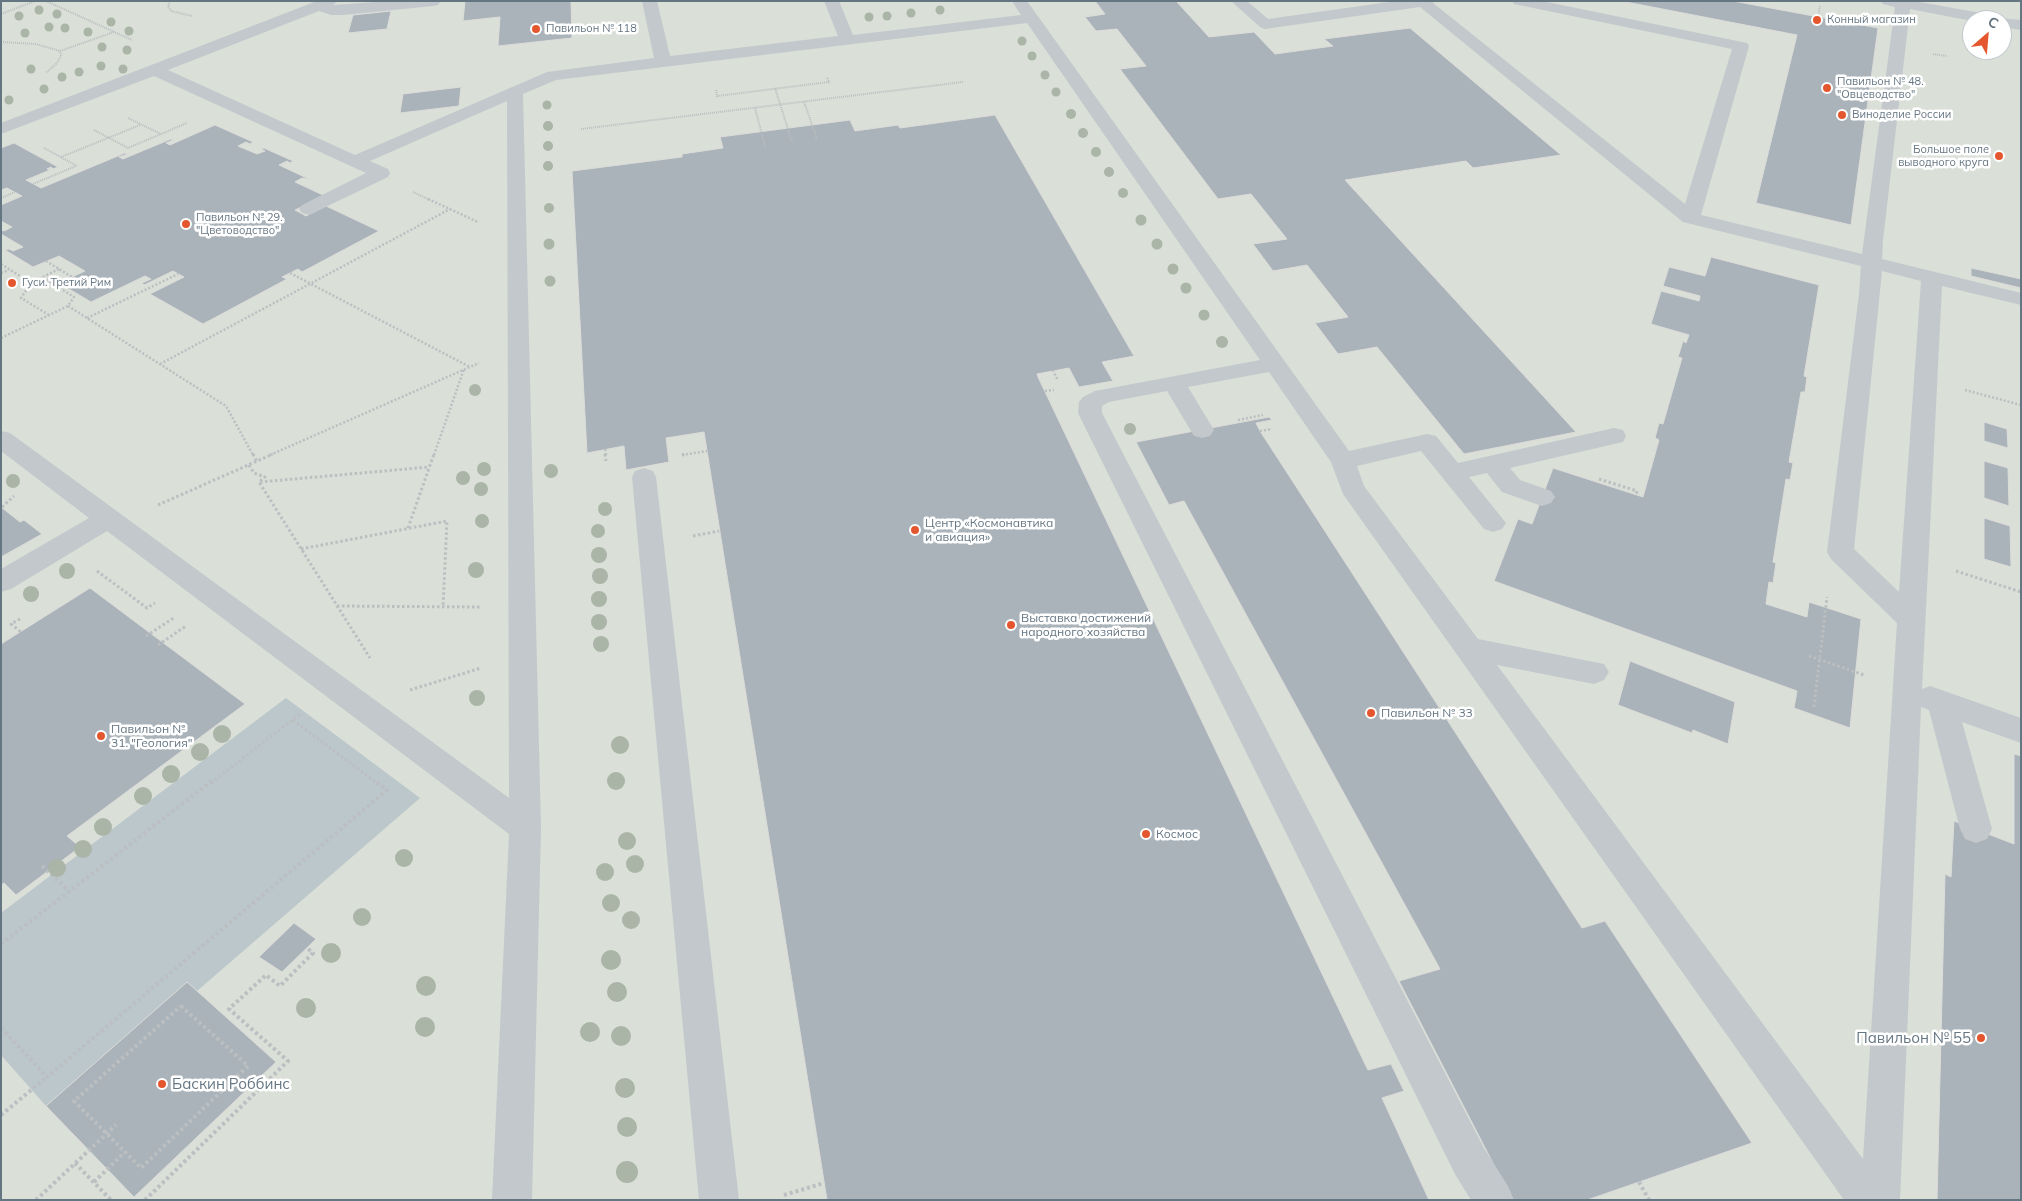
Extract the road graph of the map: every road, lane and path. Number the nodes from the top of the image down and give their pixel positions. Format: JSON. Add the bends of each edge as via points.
{"nodes":[{"id":1,"x":35,"y":1,"type":"edge"},
{"id":2,"x":46,"y":1,"type":"edge"},
{"id":3,"x":649,"y":1,"type":"edge"},
{"id":4,"x":831,"y":1,"type":"edge"},
{"id":5,"x":1019,"y":1,"type":"edge"},
{"id":6,"x":1238,"y":1,"type":"edge"},
{"id":7,"x":1427,"y":1,"type":"edge"},
{"id":8,"x":1519,"y":1,"type":"edge"},
{"id":9,"x":433,"y":2,"type":"edge"},
{"id":10,"x":1422,"y":2,"type":"edge"},
{"id":11,"x":325,"y":3,"type":"edge"},
{"id":12,"x":1895,"y":3,"type":"edge"},
{"id":13,"x":1820,"y":5,"type":"dead end"},
{"id":14,"x":1,"y":14,"type":"edge"},
{"id":15,"x":1962,"y":15,"type":"edge"},
{"id":16,"x":1818,"y":17,"type":"dead end"},
{"id":17,"x":1032,"y":18,"type":"junction"},
{"id":18,"x":114,"y":32,"type":"junction"},
{"id":19,"x":847,"y":40,"type":"junction"},
{"id":20,"x":1,"y":42,"type":"edge"},
{"id":21,"x":60,"y":51,"type":"junction"},
{"id":22,"x":180,"y":60,"type":"junction"},
{"id":23,"x":663,"y":62,"type":"junction"},
{"id":24,"x":155,"y":70,"type":"junction"},
{"id":25,"x":44,"y":74,"type":"dead end"},
{"id":26,"x":826,"y":75,"type":"dead end"},
{"id":27,"x":773,"y":81,"type":"dead end"},
{"id":28,"x":963,"y":82,"type":"dead end"},
{"id":29,"x":716,"y":88,"type":"dead end"},
{"id":30,"x":775,"y":89,"type":"junction"},
{"id":31,"x":516,"y":91,"type":"junction"},
{"id":32,"x":804,"y":102,"type":"junction"},
{"id":33,"x":780,"y":104,"type":"junction"},
{"id":34,"x":231,"y":105,"type":"junction"},
{"id":35,"x":755,"y":108,"type":"junction"},
{"id":36,"x":130,"y":119,"type":"dead end"},
{"id":37,"x":141,"y":124,"type":"junction"},
{"id":38,"x":88,"y":127,"type":"dead end"},
{"id":39,"x":1,"y":129,"type":"edge"},
{"id":40,"x":581,"y":129,"type":"dead end"},
{"id":41,"x":161,"y":134,"type":"junction"},
{"id":42,"x":109,"y":138,"type":"junction"},
{"id":43,"x":817,"y":139,"type":"dead end"},
{"id":44,"x":792,"y":142,"type":"dead end"},
{"id":45,"x":37,"y":145,"type":"dead end"},
{"id":46,"x":765,"y":146,"type":"dead end"},
{"id":47,"x":61,"y":157,"type":"junction"},
{"id":48,"x":356,"y":161,"type":"junction"},
{"id":49,"x":33,"y":184,"type":"dead end"},
{"id":50,"x":410,"y":191,"type":"dead end"},
{"id":51,"x":14,"y":192,"type":"dead end"},
{"id":52,"x":1,"y":198,"type":"edge"},
{"id":53,"x":309,"y":209,"type":"dead end"},
{"id":54,"x":450,"y":209,"type":"junction"},
{"id":55,"x":1690,"y":218,"type":"junction"},
{"id":56,"x":517,"y":239,"type":"junction"},
{"id":57,"x":46,"y":261,"type":"dead end"},
{"id":58,"x":1871,"y":262,"type":"junction"},
{"id":59,"x":1,"y":264,"type":"edge"},
{"id":60,"x":10,"y":269,"type":"junction"},
{"id":61,"x":59,"y":269,"type":"junction"},
{"id":62,"x":1,"y":273,"type":"edge"},
{"id":63,"x":290,"y":273,"type":"dead end"},
{"id":64,"x":178,"y":274,"type":"dead end"},
{"id":65,"x":42,"y":277,"type":"junction"},
{"id":66,"x":72,"y":277,"type":"dead end"},
{"id":67,"x":1932,"y":277,"type":"junction"},
{"id":68,"x":31,"y":283,"type":"junction"},
{"id":69,"x":311,"y":284,"type":"junction"},
{"id":70,"x":2021,"y":299,"type":"edge"},
{"id":71,"x":68,"y":306,"type":"junction"},
{"id":72,"x":49,"y":315,"type":"junction"},
{"id":73,"x":87,"y":318,"type":"junction"},
{"id":74,"x":1,"y":338,"type":"edge"},
{"id":75,"x":519,"y":345,"type":"junction"},
{"id":76,"x":160,"y":364,"type":"junction"},
{"id":77,"x":1275,"y":364,"type":"junction"},
{"id":78,"x":470,"y":367,"type":"junction"},
{"id":79,"x":464,"y":369,"type":"junction"},
{"id":80,"x":1926,"y":379,"type":"junction"},
{"id":81,"x":1174,"y":383,"type":"junction"},
{"id":82,"x":2021,"y":405,"type":"edge"},
{"id":83,"x":1267,"y":414,"type":"dead end"},
{"id":84,"x":1235,"y":420,"type":"dead end"},
{"id":85,"x":1272,"y":429,"type":"dead end"},
{"id":86,"x":1202,"y":430,"type":"dead end"},
{"id":87,"x":1260,"y":431,"type":"dead end"},
{"id":88,"x":1614,"y":436,"type":"dead end"},
{"id":89,"x":1,"y":439,"type":"edge"},
{"id":90,"x":706,"y":451,"type":"dead end"},
{"id":91,"x":682,"y":455,"type":"dead end"},
{"id":92,"x":1343,"y":461,"type":"junction"},
{"id":93,"x":257,"y":462,"type":"junction"},
{"id":94,"x":1492,"y":463,"type":"junction"},
{"id":95,"x":249,"y":465,"type":"junction"},
{"id":96,"x":429,"y":467,"type":"junction"},
{"id":97,"x":1451,"y":473,"type":"junction"},
{"id":98,"x":644,"y":477,"type":"dead end"},
{"id":99,"x":1598,"y":478,"type":"dead end"},
{"id":100,"x":259,"y":482,"type":"junction"},
{"id":101,"x":1636,"y":495,"type":"dead end"},
{"id":102,"x":12,"y":497,"type":"dead end"},
{"id":103,"x":1542,"y":497,"type":"dead end"},
{"id":104,"x":16,"y":502,"type":"dead end"},
{"id":105,"x":8,"y":503,"type":"junction"},
{"id":106,"x":2,"y":507,"type":"edge"},
{"id":107,"x":113,"y":521,"type":"junction"},
{"id":108,"x":1493,"y":523,"type":"dead end"},
{"id":109,"x":408,"y":529,"type":"junction"},
{"id":110,"x":301,"y":549,"type":"junction"},
{"id":111,"x":1915,"y":558,"type":"junction"},
{"id":112,"x":97,"y":571,"type":"dead end"},
{"id":113,"x":1,"y":582,"type":"edge"},
{"id":114,"x":2021,"y":592,"type":"edge"},
{"id":115,"x":336,"y":606,"type":"junction"},
{"id":116,"x":442,"y":606,"type":"junction"},
{"id":117,"x":1826,"y":606,"type":"dead end"},
{"id":118,"x":148,"y":608,"type":"dead end"},
{"id":119,"x":522,"y":608,"type":"junction"},
{"id":120,"x":176,"y":616,"type":"dead end"},
{"id":121,"x":1912,"y":620,"type":"junction"},
{"id":122,"x":11,"y":624,"type":"dead end"},
{"id":123,"x":187,"y":625,"type":"dead end"},
{"id":124,"x":21,"y":632,"type":"dead end"},
{"id":125,"x":146,"y":636,"type":"dead end"},
{"id":126,"x":158,"y":645,"type":"dead end"},
{"id":127,"x":1469,"y":649,"type":"junction"},
{"id":128,"x":522,"y":656,"type":"junction"},
{"id":129,"x":1809,"y":656,"type":"dead end"},
{"id":130,"x":1820,"y":660,"type":"junction"},
{"id":131,"x":1594,"y":672,"type":"dead end"},
{"id":132,"x":1859,"y":674,"type":"dead end"},
{"id":133,"x":335,"y":687,"type":"junction"},
{"id":134,"x":1907,"y":690,"type":"junction"},
{"id":135,"x":402,"y":693,"type":"dead end"},
{"id":136,"x":1942,"y":702,"type":"junction"},
{"id":137,"x":1814,"y":706,"type":"dead end"},
{"id":138,"x":293,"y":720,"type":"junction"},
{"id":139,"x":2021,"y":731,"type":"edge"},
{"id":140,"x":525,"y":828,"type":"junction"},
{"id":141,"x":1976,"y":829,"type":"dead end"},
{"id":142,"x":42,"y":866,"type":"dead end"},
{"id":143,"x":69,"y":891,"type":"junction"},
{"id":144,"x":1,"y":944,"type":"edge"},
{"id":145,"x":307,"y":948,"type":"dead end"},
{"id":146,"x":1,"y":1028,"type":"edge"},
{"id":147,"x":47,"y":1077,"type":"junction"},
{"id":148,"x":1,"y":1115,"type":"edge"},
{"id":149,"x":116,"y":1126,"type":"dead end"},
{"id":150,"x":107,"y":1135,"type":"junction"},
{"id":151,"x":125,"y":1152,"type":"junction"},
{"id":152,"x":75,"y":1163,"type":"junction"},
{"id":153,"x":94,"y":1182,"type":"junction"},
{"id":154,"x":1639,"y":1182,"type":"dead end"},
{"id":155,"x":824,"y":1183,"type":"dead end"},
{"id":156,"x":784,"y":1195,"type":"dead end"},
{"id":157,"x":36,"y":1200,"type":"edge"},
{"id":158,"x":111,"y":1200,"type":"edge"},
{"id":159,"x":145,"y":1200,"type":"edge"},
{"id":160,"x":512,"y":1200,"type":"edge"},
{"id":161,"x":719,"y":1200,"type":"edge"},
{"id":162,"x":1494,"y":1200,"type":"edge"},
{"id":163,"x":1649,"y":1200,"type":"edge"},
{"id":164,"x":1868,"y":1200,"type":"edge"},
{"id":165,"x":1880,"y":1200,"type":"edge"}],
"edges":[{"from":1,"to":14,"type":"path"},
{"from":2,"to":18,"type":"path"},
{"from":3,"to":23,"type":"lane"},
{"from":4,"to":19,"type":"lane"},
{"from":5,"to":17,"type":"lane"},
{"from":6,"to":10,"type":"lane","via":[[1265,24]]},
{"from":7,"to":10,"type":"lane"},
{"from":8,"to":55,"type":"lane","via":[[1741,46]]},
{"from":9,"to":11,"type":"lane","via":[[343,10],[331,10]]},
{"from":10,"to":55,"type":"lane"},
{"from":11,"to":22,"type":"lane"},
{"from":12,"to":15,"type":"lane"},
{"from":12,"to":58,"type":"lane"},
{"from":13,"to":16,"type":"path"},
{"from":17,"to":19,"type":"lane"},
{"from":17,"to":77,"type":"lane"},
{"from":18,"to":21,"type":"path"},
{"from":18,"to":22,"type":"path"},
{"from":19,"to":23,"type":"lane"},
{"from":20,"to":21,"type":"path","via":[[36,44]]},
{"from":21,"to":25,"type":"path","via":[[57,63]]},
{"from":22,"to":24,"type":"lane"},
{"from":23,"to":31,"type":"lane","via":[[553,75]]},
{"from":24,"to":34,"type":"lane"},
{"from":24,"to":39,"type":"lane"},
{"from":26,"to":30,"type":"path","via":[[828,82]]},
{"from":27,"to":30,"type":"path"},
{"from":28,"to":32,"type":"path"},
{"from":29,"to":30,"type":"path","via":[[718,96]]},
{"from":30,"to":33,"type":"path"},
{"from":31,"to":48,"type":"lane"},
{"from":31,"to":56,"type":"lane"},
{"from":32,"to":33,"type":"path"},
{"from":32,"to":43,"type":"path"},
{"from":33,"to":35,"type":"path"},
{"from":33,"to":44,"type":"path"},
{"from":34,"to":41,"type":"path"},
{"from":34,"to":48,"type":"lane"},
{"from":35,"to":40,"type":"path"},
{"from":35,"to":46,"type":"path"},
{"from":36,"to":37,"type":"path"},
{"from":37,"to":41,"type":"path"},
{"from":37,"to":42,"type":"path"},
{"from":38,"to":42,"type":"path"},
{"from":41,"to":42,"type":"path","via":[[128,148]]},
{"from":42,"to":47,"type":"path"},
{"from":45,"to":47,"type":"path"},
{"from":47,"to":49,"type":"path","via":[[77,166]]},
{"from":48,"to":53,"type":"lane","via":[[381,173]]},
{"from":50,"to":54,"type":"path"},
{"from":51,"to":52,"type":"path"},
{"from":54,"to":56,"type":"path"},
{"from":54,"to":69,"type":"path"},
{"from":55,"to":58,"type":"lane"},
{"from":56,"to":75,"type":"lane"},
{"from":57,"to":61,"type":"path"},
{"from":58,"to":67,"type":"lane"},
{"from":58,"to":121,"type":"lane","via":[[1840,552]]},
{"from":59,"to":60,"type":"path"},
{"from":60,"to":62,"type":"path"},
{"from":60,"to":68,"type":"path"},
{"from":61,"to":65,"type":"path"},
{"from":61,"to":66,"type":"path"},
{"from":63,"to":69,"type":"path"},
{"from":64,"to":73,"type":"path"},
{"from":65,"to":68,"type":"path"},
{"from":65,"to":71,"type":"path","via":[[74,297]]},
{"from":67,"to":70,"type":"lane"},
{"from":67,"to":80,"type":"lane"},
{"from":68,"to":72,"type":"path","via":[[21,298]]},
{"from":69,"to":76,"type":"path"},
{"from":69,"to":78,"type":"path"},
{"from":71,"to":72,"type":"path"},
{"from":71,"to":73,"type":"path"},
{"from":72,"to":74,"type":"path"},
{"from":73,"to":76,"type":"path"},
{"from":75,"to":78,"type":"path"},
{"from":75,"to":119,"type":"lane"},
{"from":76,"to":93,"type":"path","via":[[226,406]]},
{"from":77,"to":81,"type":"lane"},
{"from":77,"to":92,"type":"lane"},
{"from":78,"to":79,"type":"path"},
{"from":79,"to":93,"type":"path"},
{"from":79,"to":96,"type":"path"},
{"from":80,"to":82,"type":"path"},
{"from":80,"to":111,"type":"lane"},
{"from":81,"to":86,"type":"lane"},
{"from":81,"to":162,"type":"lane","via":[[1103,396],[1091,402],[1090,413],[1470,1162]]},
{"from":83,"to":84,"type":"path"},
{"from":85,"to":87,"type":"path"},
{"from":88,"to":94,"type":"lane"},
{"from":89,"to":107,"type":"lane"},
{"from":90,"to":91,"type":"path"},
{"from":92,"to":97,"type":"lane","via":[[1427,442]]},
{"from":92,"to":127,"type":"lane","via":[[1352,488]]},
{"from":93,"to":95,"type":"path"},
{"from":94,"to":97,"type":"lane"},
{"from":94,"to":103,"type":"lane","via":[[1511,486]]},
{"from":95,"to":100,"type":"path","via":[[254,473],[265,477]]},
{"from":95,"to":107,"type":"path"},
{"from":96,"to":100,"type":"path"},
{"from":96,"to":109,"type":"path"},
{"from":97,"to":108,"type":"lane"},
{"from":98,"to":161,"type":"lane"},
{"from":99,"to":101,"type":"path","via":[[1637,491]]},
{"from":100,"to":110,"type":"path"},
{"from":102,"to":105,"type":"path"},
{"from":104,"to":105,"type":"path"},
{"from":105,"to":106,"type":"path"},
{"from":107,"to":113,"type":"lane"},
{"from":107,"to":133,"type":"lane"},
{"from":109,"to":110,"type":"path"},
{"from":109,"to":116,"type":"path","via":[[447,521]]},
{"from":110,"to":115,"type":"path"},
{"from":111,"to":114,"type":"path"},
{"from":111,"to":121,"type":"lane"},
{"from":112,"to":118,"type":"path"},
{"from":115,"to":116,"type":"path"},
{"from":115,"to":133,"type":"path","via":[[371,660]]},
{"from":116,"to":119,"type":"path"},
{"from":117,"to":130,"type":"path"},
{"from":119,"to":128,"type":"lane"},
{"from":120,"to":125,"type":"path"},
{"from":121,"to":134,"type":"lane"},
{"from":122,"to":124,"type":"path"},
{"from":123,"to":126,"type":"path"},
{"from":127,"to":131,"type":"lane"},
{"from":127,"to":164,"type":"lane"},
{"from":128,"to":135,"type":"path"},
{"from":128,"to":140,"type":"lane"},
{"from":129,"to":130,"type":"path"},
{"from":130,"to":132,"type":"path"},
{"from":130,"to":137,"type":"path"},
{"from":133,"to":138,"type":"path"},
{"from":133,"to":140,"type":"lane"},
{"from":134,"to":136,"type":"lane"},
{"from":134,"to":165,"type":"lane"},
{"from":136,"to":139,"type":"lane"},
{"from":136,"to":141,"type":"lane"},
{"from":138,"to":143,"type":"path"},
{"from":138,"to":147,"type":"path","via":[[387,790]]},
{"from":140,"to":160,"type":"lane"},
{"from":142,"to":143,"type":"path"},
{"from":143,"to":144,"type":"path"},
{"from":145,"to":159,"type":"path","via":[[314,953],[280,986],[266,975],[229,1009],[288,1061]]},
{"from":146,"to":147,"type":"path"},
{"from":147,"to":148,"type":"path"},
{"from":149,"to":150,"type":"path"},
{"from":150,"to":151,"type":"path"},
{"from":150,"to":151,"type":"path","via":[[74,1101],[181,1006],[248,1066],[141,1168]]},
{"from":150,"to":152,"type":"path"},
{"from":151,"to":153,"type":"path"},
{"from":152,"to":153,"type":"path"},
{"from":152,"to":157,"type":"path"},
{"from":153,"to":158,"type":"path"},
{"from":154,"to":163,"type":"path"},
{"from":155,"to":156,"type":"path"}]}
